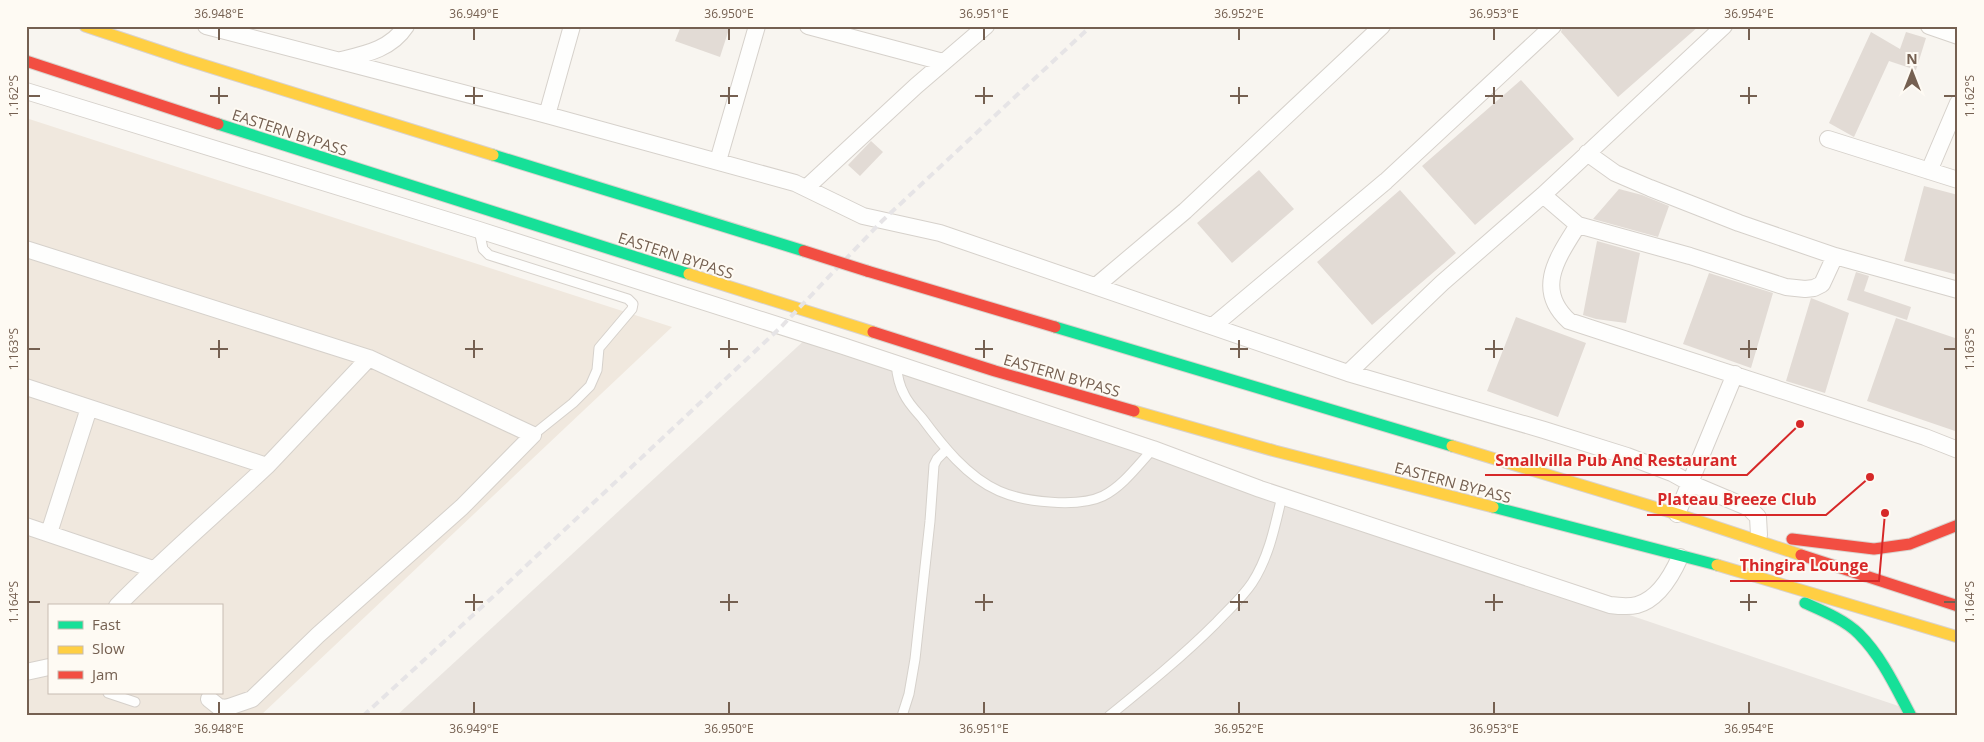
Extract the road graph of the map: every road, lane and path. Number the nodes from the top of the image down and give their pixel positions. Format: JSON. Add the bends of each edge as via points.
{"nodes":[{"id":1,"x":85,"y":26,"type":"edge"},
{"id":2,"x":406,"y":26,"type":"edge"},
{"id":3,"x":572,"y":26,"type":"edge"},
{"id":4,"x":757,"y":26,"type":"edge"},
{"id":5,"x":808,"y":26,"type":"edge"},
{"id":6,"x":986,"y":26,"type":"edge"},
{"id":7,"x":1382,"y":26,"type":"edge"},
{"id":8,"x":1553,"y":26,"type":"edge"},
{"id":9,"x":1724,"y":26,"type":"edge"},
{"id":10,"x":1929,"y":26,"type":"edge"},
{"id":11,"x":216,"y":28,"type":"edge"},
{"id":12,"x":1958,"y":36,"type":"edge"},
{"id":13,"x":339,"y":60,"type":"junction"},
{"id":14,"x":26,"y":61,"type":"edge"},
{"id":15,"x":943,"y":62,"type":"junction"},
{"id":16,"x":26,"y":91,"type":"edge"},
{"id":17,"x":1958,"y":103,"type":"edge"},
{"id":18,"x":546,"y":115,"type":"junction"},
{"id":19,"x":1828,"y":139,"type":"dead end"},
{"id":20,"x":1587,"y":153,"type":"junction"},
{"id":21,"x":718,"y":161,"type":"junction"},
{"id":22,"x":1929,"y":171,"type":"junction"},
{"id":23,"x":1958,"y":180,"type":"edge"},
{"id":24,"x":806,"y":188,"type":"junction"},
{"id":25,"x":1543,"y":195,"type":"junction"},
{"id":26,"x":1578,"y":225,"type":"junction"},
{"id":27,"x":479,"y":230,"type":"junction"},
{"id":28,"x":26,"y":249,"type":"edge"},
{"id":29,"x":1835,"y":256,"type":"junction"},
{"id":30,"x":1096,"y":286,"type":"junction"},
{"id":31,"x":1958,"y":290,"type":"edge"},
{"id":32,"x":1213,"y":326,"type":"junction"},
{"id":33,"x":369,"y":358,"type":"junction"},
{"id":34,"x":896,"y":364,"type":"junction"},
{"id":35,"x":1348,"y":373,"type":"junction"},
{"id":36,"x":1735,"y":374,"type":"junction"},
{"id":37,"x":26,"y":387,"type":"edge"},
{"id":38,"x":89,"y":408,"type":"junction"},
{"id":39,"x":533,"y":435,"type":"junction"},
{"id":40,"x":1153,"y":449,"type":"junction"},
{"id":41,"x":946,"y":450,"type":"junction"},
{"id":42,"x":1958,"y":450,"type":"edge"},
{"id":43,"x":267,"y":466,"type":"junction"},
{"id":44,"x":1690,"y":484,"type":"junction"},
{"id":45,"x":1282,"y":496,"type":"junction"},
{"id":46,"x":1677,"y":514,"type":"junction"},
{"id":47,"x":26,"y":526,"type":"edge"},
{"id":48,"x":1958,"y":526,"type":"edge"},
{"id":49,"x":1727,"y":531,"type":"junction"},
{"id":50,"x":49,"y":533,"type":"junction"},
{"id":51,"x":1759,"y":535,"type":"junction"},
{"id":52,"x":1680,"y":557,"type":"junction"},
{"id":53,"x":153,"y":569,"type":"junction"},
{"id":54,"x":1746,"y":573,"type":"junction"},
{"id":55,"x":119,"y":604,"type":"edge"},
{"id":56,"x":1958,"y":606,"type":"edge"},
{"id":57,"x":1958,"y":637,"type":"edge"},
{"id":58,"x":48,"y":667,"type":"edge"},
{"id":59,"x":26,"y":672,"type":"edge"},
{"id":60,"x":111,"y":694,"type":"edge"},
{"id":61,"x":209,"y":699,"type":"dead end"},
{"id":62,"x":135,"y":702,"type":"dead end"},
{"id":63,"x":902,"y":716,"type":"edge"},
{"id":64,"x":1109,"y":716,"type":"edge"},
{"id":65,"x":1911,"y":716,"type":"edge"}],
"edges":[{"from":1,"to":46,"type":"main road","bridge":true,"via":[[867,271]]},
{"from":2,"to":13,"type":"street","via":[[383,48]]},
{"from":3,"to":18,"type":"street"},
{"from":4,"to":21,"type":"street"},
{"from":5,"to":15,"type":"street"},
{"from":6,"to":15,"type":"street"},
{"from":7,"to":30,"type":"street","via":[[1185,211]]},
{"from":8,"to":32,"type":"street","via":[[1386,181]]},
{"from":9,"to":20,"type":"street"},
{"from":10,"to":12,"type":"street"},
{"from":11,"to":13,"type":"street"},
{"from":13,"to":18,"type":"street"},
{"from":14,"to":52,"type":"main road","name":"EASTERN BYPASS","via":[[995,372],[1275,451]]},
{"from":15,"to":24,"type":"street"},
{"from":16,"to":27,"type":"street"},
{"from":17,"to":22,"type":"street"},
{"from":18,"to":21,"type":"street"},
{"from":19,"to":22,"type":"street"},
{"from":20,"to":25,"type":"street"},
{"from":20,"to":29,"type":"street","via":[[1615,173],[1650,188]]},
{"from":21,"to":24,"type":"street"},
{"from":22,"to":23,"type":"street"},
{"from":24,"to":30,"type":"street","via":[[863,216],[940,233]]},
{"from":25,"to":26,"type":"street"},
{"from":25,"to":35,"type":"street","via":[[1442,283]]},
{"from":26,"to":29,"type":"street","via":[[1786,287],[1805,289],[1822,284]]},
{"from":26,"to":36,"type":"street","via":[[1554,265],[1550,285],[1552,300],[1560,312],[1573,323]]},
{"from":27,"to":34,"type":"street"},
{"from":27,"to":39,"type":"lane","via":[[483,249],[489,256],[628,298],[634,304],[598,348],[597,370],[590,386]]},
{"from":28,"to":33,"type":"street"},
{"from":29,"to":31,"type":"street"},
{"from":30,"to":32,"type":"street"},
{"from":32,"to":35,"type":"street"},
{"from":33,"to":39,"type":"street"},
{"from":33,"to":43,"type":"street"},
{"from":34,"to":40,"type":"street"},
{"from":34,"to":41,"type":"lane","via":[[907,399]]},
{"from":35,"to":44,"type":"street","via":[[1627,456],[1672,473]]},
{"from":36,"to":42,"type":"street"},
{"from":36,"to":44,"type":"street"},
{"from":37,"to":38,"type":"street"},
{"from":38,"to":43,"type":"street"},
{"from":38,"to":50,"type":"street"},
{"from":39,"to":61,"type":"street","via":[[462,507],[252,699],[226,708]]},
{"from":40,"to":41,"type":"lane","via":[[1122,483],[1103,496],[1070,502],[1021,498],[998,490],[969,471]]},
{"from":40,"to":45,"type":"street"},
{"from":41,"to":63,"type":"lane","via":[[934,465],[915,659]]},
{"from":43,"to":53,"type":"street"},
{"from":44,"to":46,"type":"street"},
{"from":44,"to":51,"type":"street","via":[[1750,508],[1758,517]]},
{"from":45,"to":52,"type":"street","via":[[1610,605],[1638,605],[1652,597],[1670,578]]},
{"from":45,"to":64,"type":"lane","via":[[1272,536],[1252,583],[1182,656]]},
{"from":46,"to":49,"type":"main road"},
{"from":47,"to":50,"type":"street"},
{"from":48,"to":51,"type":"main road","via":[[1910,544],[1874,549]]},
{"from":49,"to":51,"type":"main road"},
{"from":49,"to":56,"type":"main road"},
{"from":50,"to":53,"type":"street"},
{"from":52,"to":54,"type":"main road","name":"EASTERN BYPASS"},
{"from":53,"to":55,"type":"street"},
{"from":54,"to":57,"type":"main road","name":"EASTERN BYPASS"},
{"from":54,"to":65,"type":"main road","via":[[1821,610],[1858,633],[1891,676]]},
{"from":58,"to":59,"type":"street"},
{"from":60,"to":62,"type":"lane"}]}
